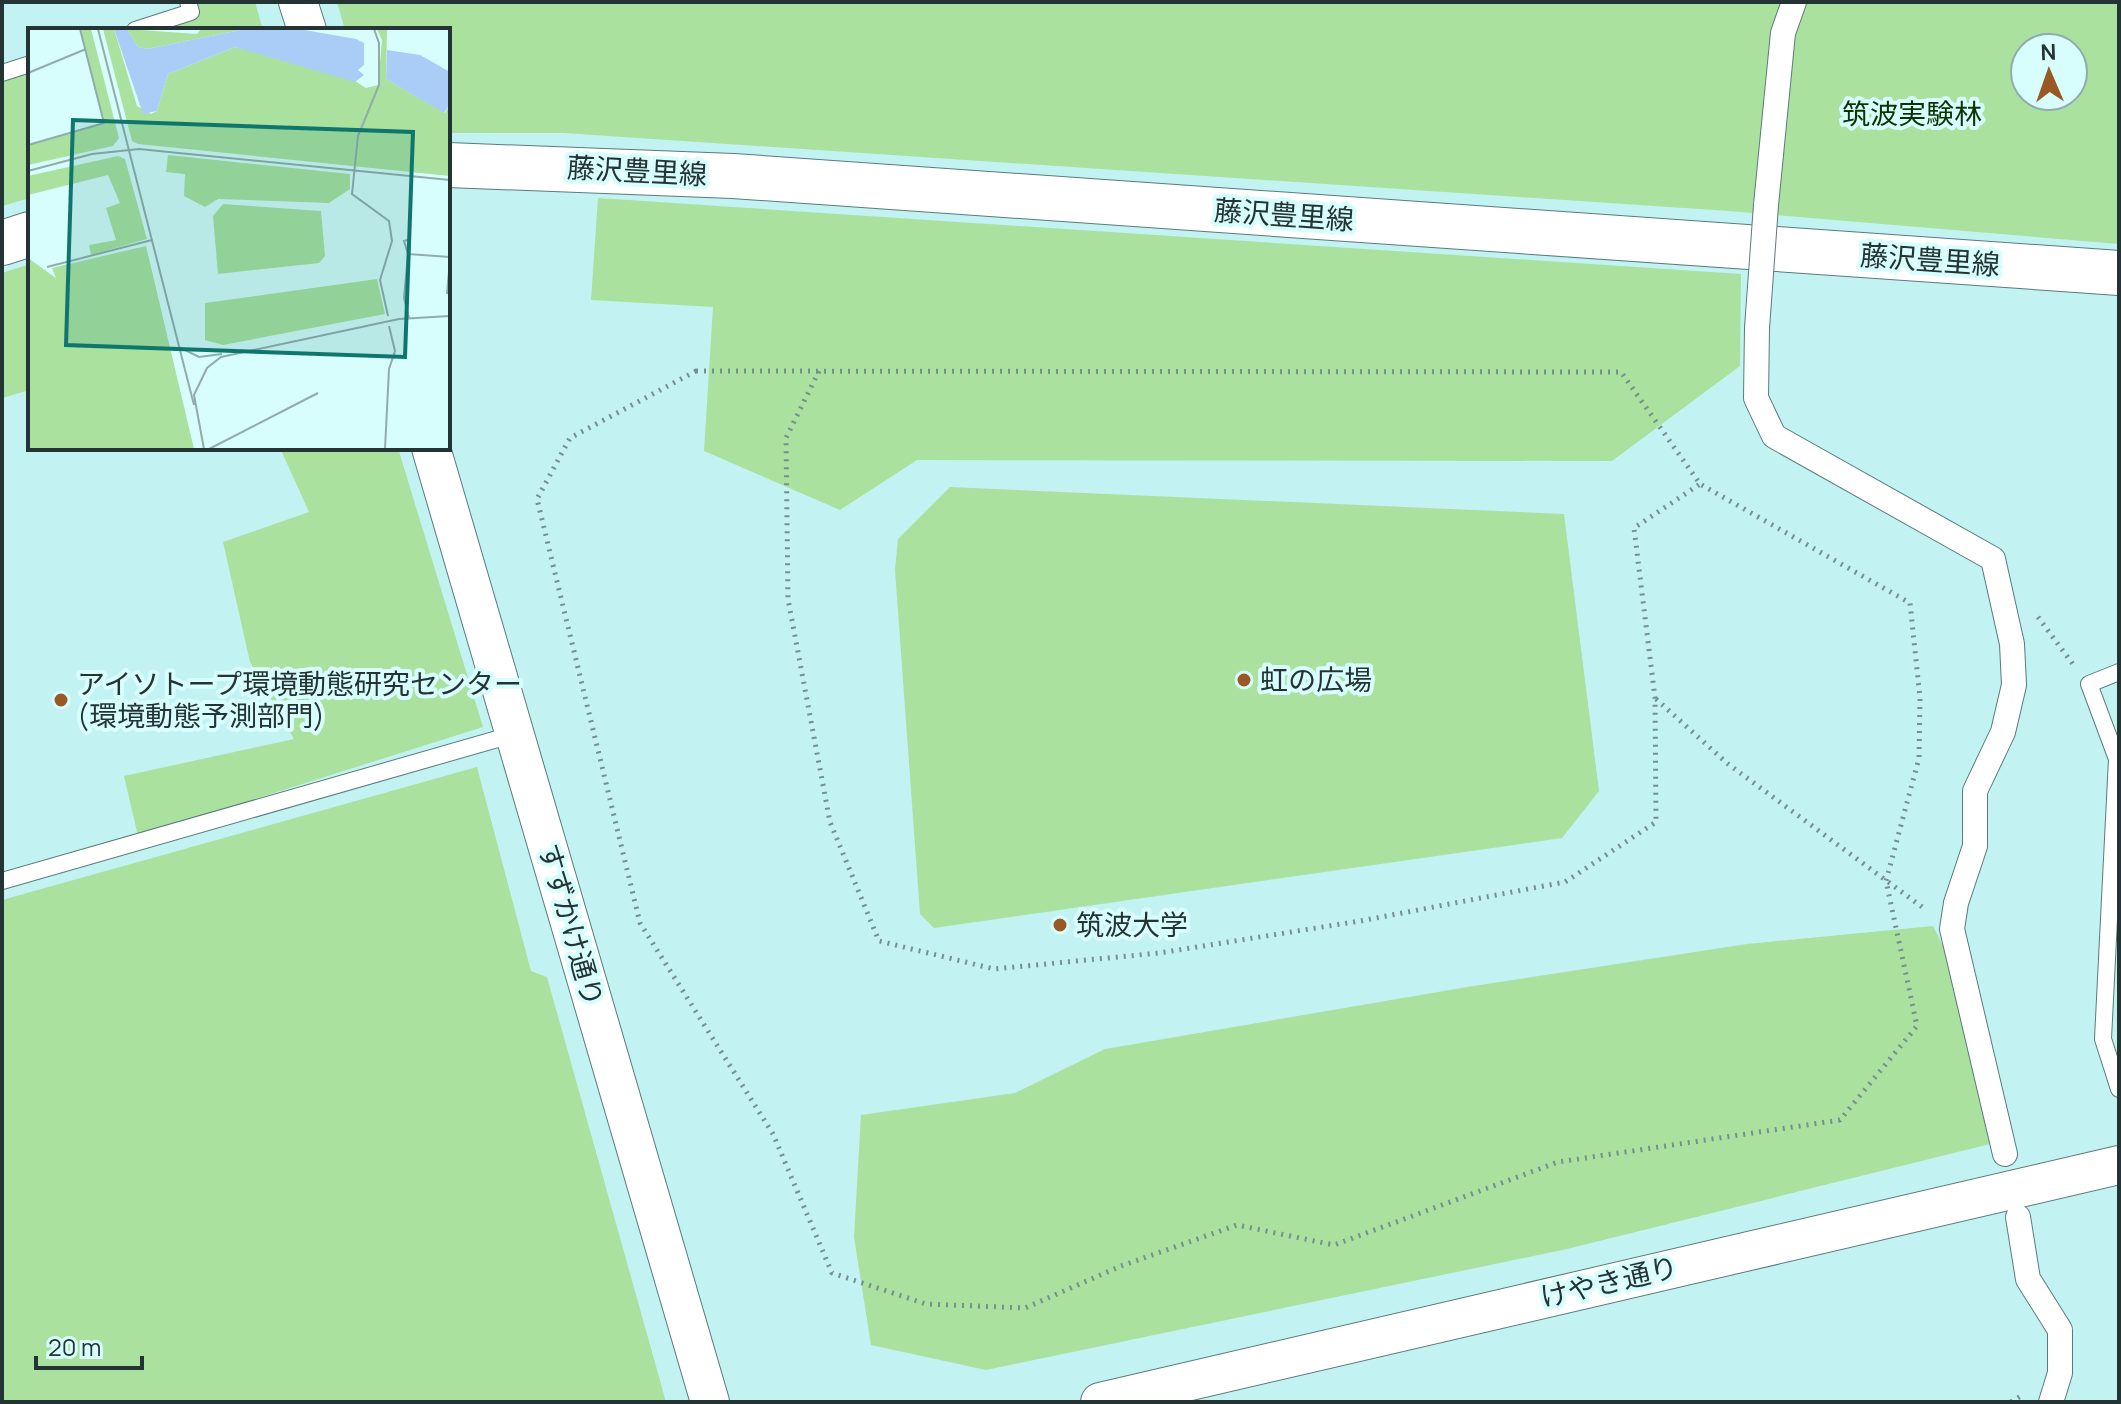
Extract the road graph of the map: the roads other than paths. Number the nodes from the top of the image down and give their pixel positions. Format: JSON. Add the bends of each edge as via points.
{"nodes":[{"id":1,"x":188,"y":2,"type":"edge"},
{"id":2,"x":298,"y":2,"type":"edge"},
{"id":3,"x":1794,"y":2,"type":"edge"},
{"id":4,"x":141,"y":28,"type":"edge"},
{"id":5,"x":306,"y":28,"type":"edge"},
{"id":6,"x":28,"y":65,"type":"edge"},
{"id":7,"x":2,"y":73,"type":"edge"},
{"id":8,"x":450,"y":165,"type":"edge"},
{"id":9,"x":28,"y":235,"type":"edge"},
{"id":10,"x":2,"y":243,"type":"edge"},
{"id":11,"x":2119,"y":273,"type":"edge"},
{"id":12,"x":432,"y":450,"type":"edge"},
{"id":13,"x":2119,"y":672,"type":"edge"},
{"id":14,"x":516,"y":734,"type":"junction"},
{"id":15,"x":2118,"y":759,"type":"edge"},
{"id":16,"x":2,"y":881,"type":"edge"},
{"id":17,"x":2119,"y":1089,"type":"edge"},
{"id":18,"x":2005,"y":1154,"type":"dead end"},
{"id":19,"x":2119,"y":1165,"type":"edge"},
{"id":20,"x":2018,"y":1217,"type":"dead end"},
{"id":21,"x":713,"y":1395,"type":"edge"},
{"id":22,"x":1100,"y":1402,"type":"edge"},
{"id":23,"x":2051,"y":1402,"type":"edge"}],
"edges":[{"from":1,"to":4,"type":"lane","via":[[191,12]]},
{"from":2,"to":5,"type":"street"},
{"from":3,"to":18,"type":"street","bridge":true,"via":[[1783,33],[1766,205],[1756,398],[1774,436],[1993,559],[2012,644],[2014,685],[2003,732],[1975,791],[1975,846],[1952,929]]},
{"from":6,"to":7,"type":"lane"},
{"from":8,"to":11,"type":"main road","name":"藤沢豊里線","via":[[733,176]]},
{"from":9,"to":10,"type":"main road"},
{"from":12,"to":14,"type":"street","name":"すずかけ通り"},
{"from":13,"to":15,"type":"lane","via":[[2089,684]]},
{"from":14,"to":16,"type":"lane"},
{"from":14,"to":21,"type":"street","name":"すずかけ通り"},
{"from":15,"to":17,"type":"lane","via":[[2103,1039]]},
{"from":19,"to":22,"type":"street","name":"けやき通り"},
{"from":20,"to":23,"type":"street","via":[[2028,1279],[2060,1330],[2060,1373]]}]}
